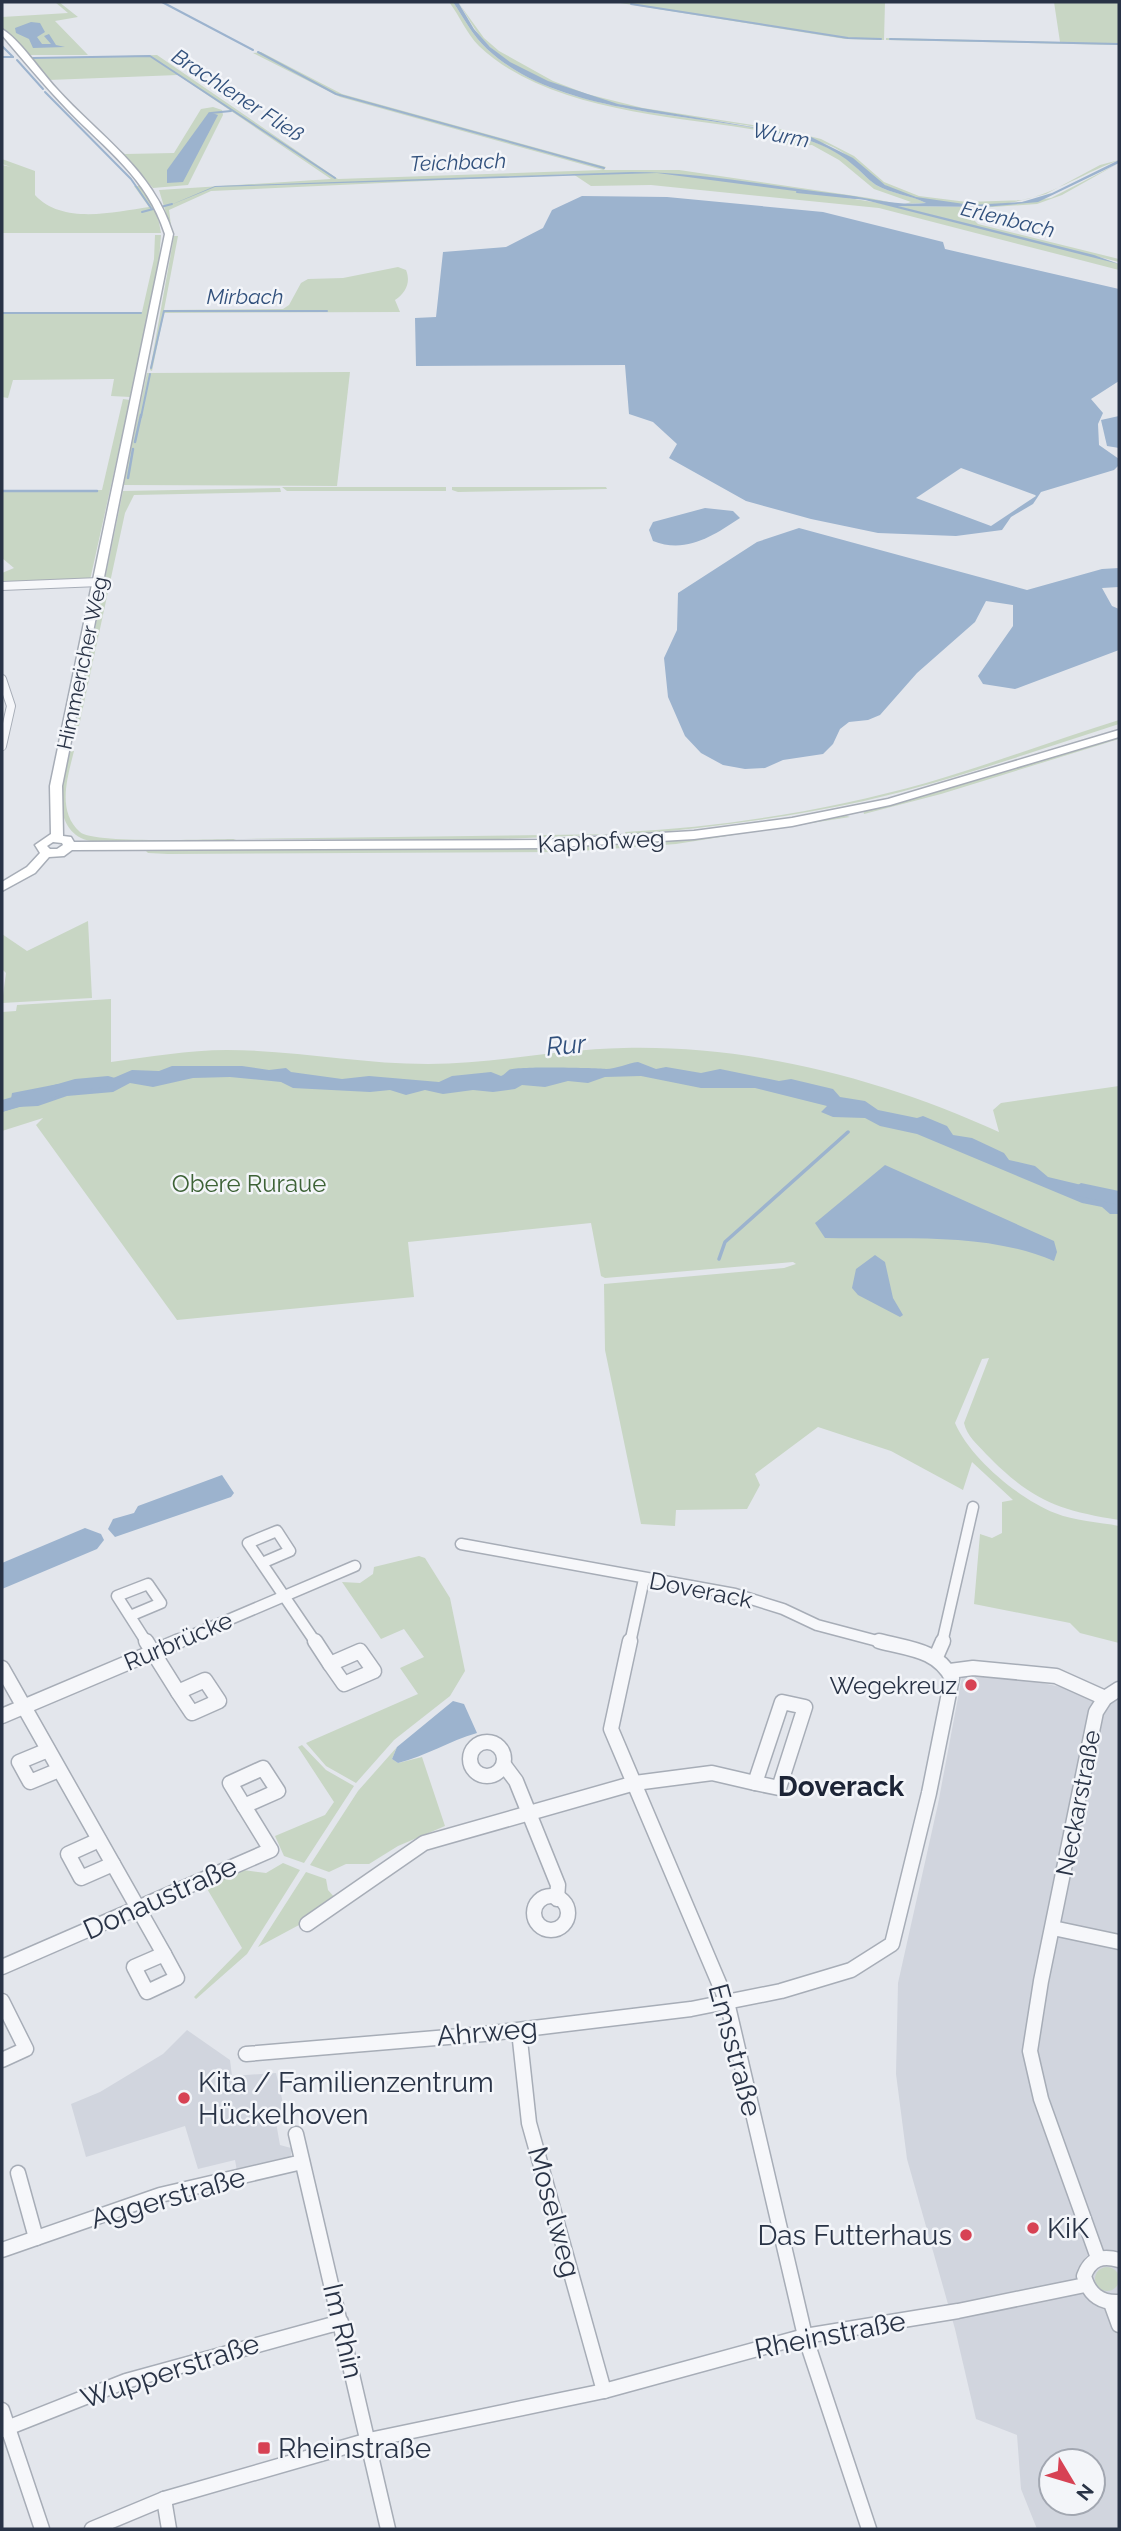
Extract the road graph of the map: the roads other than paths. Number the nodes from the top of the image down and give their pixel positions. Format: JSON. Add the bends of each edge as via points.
{"nodes":[{"id":1,"x":2,"y":31,"type":"edge"},
{"id":2,"x":99,"y":582,"type":"junction"},
{"id":3,"x":2,"y":586,"type":"edge"},
{"id":4,"x":2,"y":679,"type":"edge"},
{"id":5,"x":5,"y":697,"type":"edge"},
{"id":6,"x":1119,"y":733,"type":"edge"},
{"id":7,"x":2,"y":746,"type":"edge"},
{"id":8,"x":57,"y":838,"type":"junction"},
{"id":9,"x":69,"y":846,"type":"junction"},
{"id":10,"x":46,"y":853,"type":"junction"},
{"id":11,"x":2,"y":887,"type":"edge"},
{"id":12,"x":973,"y":1507,"type":"dead end"},
{"id":13,"x":461,"y":1544,"type":"dead end"},
{"id":14,"x":262,"y":1563,"type":"dead end"},
{"id":15,"x":355,"y":1566,"type":"dead end"},
{"id":16,"x":644,"y":1579,"type":"junction"},
{"id":17,"x":284,"y":1596,"type":"junction"},
{"id":18,"x":130,"y":1616,"type":"dead end"},
{"id":19,"x":153,"y":1652,"type":"junction"},
{"id":20,"x":936,"y":1657,"type":"junction"},
{"id":21,"x":330,"y":1664,"type":"dead end"},
{"id":22,"x":2,"y":1670,"type":"edge"},
{"id":23,"x":950,"y":1671,"type":"junction"},
{"id":24,"x":1119,"y":1689,"type":"edge"},
{"id":25,"x":178,"y":1692,"type":"dead end"},
{"id":26,"x":1105,"y":1698,"type":"junction"},
{"id":27,"x":24,"y":1707,"type":"junction"},
{"id":28,"x":2,"y":1716,"type":"edge"},
{"id":29,"x":48,"y":1750,"type":"junction"},
{"id":30,"x":504,"y":1765,"type":"dead end"},
{"id":31,"x":59,"y":1770,"type":"junction"},
{"id":32,"x":635,"y":1783,"type":"junction"},
{"id":33,"x":755,"y":1783,"type":"junction"},
{"id":34,"x":244,"y":1806,"type":"dead end"},
{"id":35,"x":528,"y":1811,"type":"junction"},
{"id":36,"x":99,"y":1840,"type":"junction"},
{"id":37,"x":113,"y":1864,"type":"junction"},
{"id":38,"x":556,"y":1899,"type":"dead end"},
{"id":39,"x":137,"y":1906,"type":"junction"},
{"id":40,"x":307,"y":1924,"type":"dead end"},
{"id":41,"x":1053,"y":1928,"type":"junction"},
{"id":42,"x":1119,"y":1942,"type":"edge"},
{"id":43,"x":164,"y":1954,"type":"dead end"},
{"id":44,"x":2,"y":1967,"type":"edge"},
{"id":45,"x":2,"y":2001,"type":"edge"},
{"id":46,"x":727,"y":2002,"type":"junction"},
{"id":47,"x":7,"y":2023,"type":"edge"},
{"id":48,"x":519,"y":2031,"type":"junction"},
{"id":49,"x":246,"y":2054,"type":"dead end"},
{"id":50,"x":2,"y":2060,"type":"edge"},
{"id":51,"x":296,"y":2134,"type":"dead end"},
{"id":52,"x":302,"y":2162,"type":"junction"},
{"id":53,"x":18,"y":2173,"type":"dead end"},
{"id":54,"x":36,"y":2238,"type":"junction"},
{"id":55,"x":2,"y":2250,"type":"edge"},
{"id":56,"x":1098,"y":2258,"type":"junction"},
{"id":57,"x":1119,"y":2260,"type":"edge"},
{"id":58,"x":1085,"y":2285,"type":"junction"},
{"id":59,"x":1115,"y":2303,"type":"edge"},
{"id":60,"x":341,"y":2322,"type":"junction"},
{"id":61,"x":1119,"y":2325,"type":"edge"},
{"id":62,"x":805,"y":2336,"type":"junction"},
{"id":63,"x":604,"y":2391,"type":"junction"},
{"id":64,"x":2,"y":2410,"type":"edge"},
{"id":65,"x":5,"y":2428,"type":"edge"},
{"id":66,"x":369,"y":2440,"type":"junction"},
{"id":67,"x":164,"y":2499,"type":"junction"},
{"id":68,"x":42,"y":2529,"type":"edge"},
{"id":69,"x":92,"y":2529,"type":"edge"},
{"id":70,"x":169,"y":2529,"type":"edge"},
{"id":71,"x":388,"y":2529,"type":"edge"},
{"id":72,"x":869,"y":2529,"type":"edge"}],
"edges":[{"from":1,"to":2,"type":"street","name":"Himmericher Weg","via":[[66,104],[131,166],[162,206],[170,234]]},
{"from":2,"to":3,"type":"street"},
{"from":2,"to":8,"type":"street","name":"Himmericher Weg","via":[[56,786]]},
{"from":4,"to":5,"type":"street"},
{"from":5,"to":7,"type":"street","via":[[11,706]]},
{"from":6,"to":9,"type":"street","name":"Kaphofweg","via":[[900,799],[792,822],[694,835],[507,845]]},
{"from":8,"to":9,"type":"street","via":[[67,840]]},
{"from":8,"to":10,"type":"street","via":[[41,845]]},
{"from":9,"to":10,"type":"street","name":"Kaphofweg","via":[[60,853]]},
{"from":10,"to":11,"type":"street","via":[[31,870]]},
{"from":12,"to":20,"type":"street"},
{"from":13,"to":16,"type":"street","name":"Doverack"},
{"from":14,"to":17,"type":"street"},
{"from":15,"to":17,"type":"street","name":"Rurbrücke"},
{"from":16,"to":20,"type":"street","name":"Doverack","via":[[735,1594],[817,1625]]},
{"from":16,"to":32,"type":"street","name":"Emsstraße","via":[[611,1729]]},
{"from":17,"to":19,"type":"street","name":"Rurbrücke"},
{"from":17,"to":21,"type":"street"},
{"from":18,"to":19,"type":"street"},
{"from":19,"to":25,"type":"street"},
{"from":19,"to":27,"type":"street","name":"Rurbrücke"},
{"from":20,"to":23,"type":"street","name":"Doverack"},
{"from":22,"to":27,"type":"street"},
{"from":23,"to":26,"type":"street","via":[[973,1668],[1056,1676]]},
{"from":23,"to":46,"type":"street","name":"Ahrweg","via":[[929,1793],[891,1944],[863,1967],[835,1978]]},
{"from":24,"to":26,"type":"street","name":"Neckarstraße"},
{"from":26,"to":41,"type":"street","name":"Neckarstraße","via":[[1096,1712]]},
{"from":27,"to":28,"type":"street","name":"Rurbrücke"},
{"from":27,"to":29,"type":"street"},
{"from":29,"to":31,"type":"street"},
{"from":29,"to":31,"type":"street","via":[[19,1762],[30,1782]]},
{"from":30,"to":35,"type":"street"},
{"from":31,"to":36,"type":"street"},
{"from":32,"to":33,"type":"street","via":[[712,1773]]},
{"from":32,"to":35,"type":"street"},
{"from":32,"to":46,"type":"street","name":"Emsstraße"},
{"from":33,"to":33,"type":"street","via":[[779,1788],[805,1707],[782,1702]]},
{"from":34,"to":39,"type":"street","name":"Donaustraße","via":[[271,1850]]},
{"from":35,"to":38,"type":"street","via":[[558,1885]]},
{"from":35,"to":40,"type":"street","via":[[424,1843]]},
{"from":36,"to":37,"type":"street"},
{"from":36,"to":37,"type":"street","via":[[68,1854],[81,1878]]},
{"from":37,"to":39,"type":"street"},
{"from":39,"to":43,"type":"street"},
{"from":39,"to":44,"type":"street","name":"Donaustraße"},
{"from":41,"to":42,"type":"street"},
{"from":41,"to":56,"type":"street","name":"Neckarstraße","via":[[1030,2051],[1032,2070]]},
{"from":45,"to":47,"type":"street"},
{"from":46,"to":48,"type":"street","name":"Ahrweg"},
{"from":46,"to":62,"type":"street","name":"Emsstraße"},
{"from":47,"to":50,"type":"street","via":[[26,2049]]},
{"from":48,"to":49,"type":"street","name":"Ahrweg"},
{"from":48,"to":63,"type":"street","name":"Moselweg","via":[[529,2123]]},
{"from":51,"to":52,"type":"street","name":"Im Rhin"},
{"from":52,"to":54,"type":"street","name":"Aggerstraße","via":[[160,2195]]},
{"from":52,"to":60,"type":"street","name":"Im Rhin"},
{"from":53,"to":54,"type":"street"},
{"from":54,"to":55,"type":"street","name":"Aggerstraße"},
{"from":56,"to":57,"type":"street"},
{"from":56,"to":58,"type":"street","via":[[1085,2268]]},
{"from":58,"to":59,"type":"street","via":[[1091,2294]]},
{"from":58,"to":62,"type":"street","name":"Rheinstraße"},
{"from":59,"to":61,"type":"street"},
{"from":60,"to":65,"type":"street","name":"Wupperstraße","via":[[126,2381]]},
{"from":60,"to":66,"type":"street","name":"Im Rhin"},
{"from":62,"to":63,"type":"street","name":"Rheinstraße"},
{"from":62,"to":72,"type":"street","name":"Emsstraße"},
{"from":63,"to":66,"type":"street","name":"Rheinstraße"},
{"from":64,"to":65,"type":"street"},
{"from":65,"to":68,"type":"street"},
{"from":66,"to":67,"type":"street","name":"Rheinstraße"},
{"from":66,"to":71,"type":"street","name":"Im Rhin"},
{"from":67,"to":69,"type":"street","name":"Rheinstraße"},
{"from":67,"to":70,"type":"street"}]}
